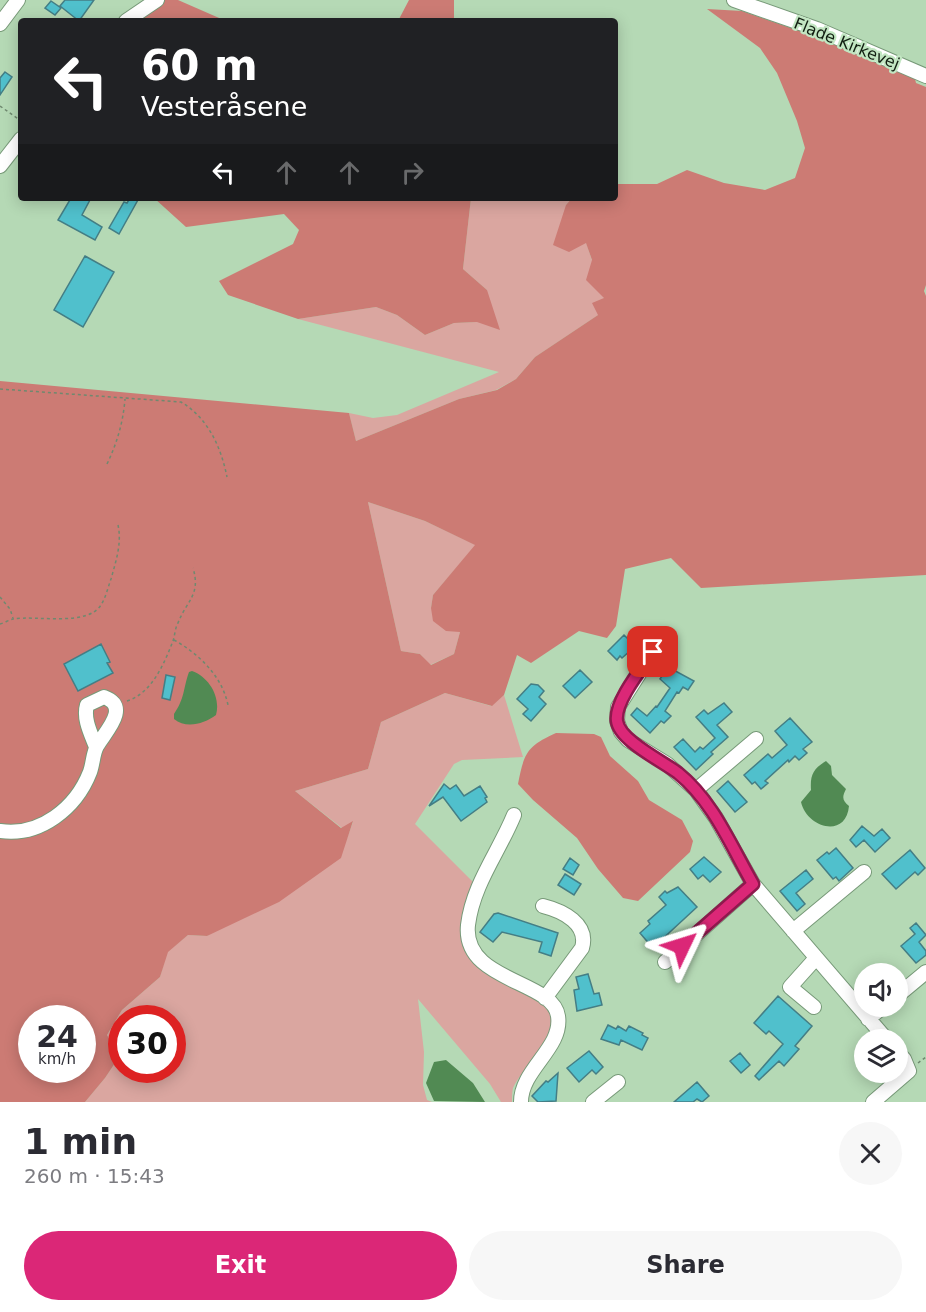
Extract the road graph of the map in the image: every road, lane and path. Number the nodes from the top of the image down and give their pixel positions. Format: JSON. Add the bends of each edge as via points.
{"nodes":[{"id":1,"x":18,"y":0,"type":"edge"},
{"id":2,"x":157,"y":0,"type":"edge"},
{"id":3,"x":734,"y":0,"type":"edge"},
{"id":4,"x":130,"y":18,"type":"edge"},
{"id":5,"x":0,"y":24,"type":"edge"},
{"id":6,"x":926,"y":76,"type":"edge"},
{"id":7,"x":0,"y":106,"type":"edge"},
{"id":8,"x":18,"y":119,"type":"edge"},
{"id":9,"x":18,"y":143,"type":"edge"},
{"id":10,"x":0,"y":166,"type":"edge"},
{"id":11,"x":0,"y":389,"type":"edge"},
{"id":12,"x":125,"y":398,"type":"junction"},
{"id":13,"x":107,"y":464,"type":"dead end"},
{"id":14,"x":227,"y":477,"type":"dead end"},
{"id":15,"x":118,"y":525,"type":"dead end"},
{"id":16,"x":193,"y":568,"type":"dead end"},
{"id":17,"x":1,"y":598,"type":"edge"},
{"id":18,"x":13,"y":619,"type":"junction"},
{"id":19,"x":0,"y":624,"type":"edge"},
{"id":20,"x":173,"y":640,"type":"junction"},
{"id":21,"x":653,"y":652,"type":"dead end"},
{"id":22,"x":115,"y":705,"type":"junction"},
{"id":23,"x":228,"y":705,"type":"dead end"},
{"id":24,"x":756,"y":739,"type":"dead end"},
{"id":25,"x":96,"y":747,"type":"junction"},
{"id":26,"x":696,"y":790,"type":"junction"},
{"id":27,"x":514,"y":815,"type":"dead end"},
{"id":28,"x":0,"y":831,"type":"edge"},
{"id":29,"x":864,"y":872,"type":"dead end"},
{"id":30,"x":753,"y":884,"type":"junction"},
{"id":31,"x":543,"y":906,"type":"dead end"},
{"id":32,"x":793,"y":931,"type":"junction"},
{"id":33,"x":816,"y":958,"type":"junction"},
{"id":34,"x":665,"y":962,"type":"dead end"},
{"id":35,"x":926,"y":972,"type":"edge"},
{"id":36,"x":908,"y":987,"type":"edge"},
{"id":37,"x":545,"y":998,"type":"junction"},
{"id":38,"x":814,"y":1007,"type":"dead end"},
{"id":39,"x":870,"y":1017,"type":"edge"},
{"id":40,"x":868,"y":1019,"type":"junction"},
{"id":41,"x":877,"y":1029,"type":"edge"},
{"id":42,"x":618,"y":1082,"type":"dead end"},
{"id":43,"x":895,"y":1083,"type":"edge"},
{"id":44,"x":521,"y":1102,"type":"edge"},
{"id":45,"x":593,"y":1102,"type":"edge"},
{"id":46,"x":873,"y":1102,"type":"edge"}],
"edges":[{"from":1,"to":5,"type":"street"},
{"from":2,"to":4,"type":"street"},
{"from":3,"to":6,"type":"street","name":"Flade Kirkevej","via":[[817,29]]},
{"from":7,"to":8,"type":"path"},
{"from":9,"to":10,"type":"street"},
{"from":11,"to":12,"type":"path"},
{"from":12,"to":13,"type":"path","via":[[122,423]]},
{"from":12,"to":14,"type":"path","via":[[181,402],[193,409],[217,440]]},
{"from":15,"to":18,"type":"path","via":[[117,557],[101,606],[88,615]]},
{"from":16,"to":20,"type":"path","via":[[195,592],[177,623]]},
{"from":17,"to":18,"type":"path"},
{"from":18,"to":19,"type":"path"},
{"from":20,"to":22,"type":"path","via":[[146,691]]},
{"from":20,"to":23,"type":"path","via":[[206,664],[226,694]]},
{"from":21,"to":26,"type":"street","via":[[618,706],[617,721],[628,740],[667,764]]},
{"from":22,"to":25,"type":"street","via":[[111,726]]},
{"from":22,"to":25,"type":"street","via":[[104,697],[87,705],[85,712]]},
{"from":24,"to":26,"type":"street"},
{"from":25,"to":28,"type":"street","via":[[82,788],[60,814],[25,831]]},
{"from":26,"to":30,"type":"street"},
{"from":27,"to":37,"type":"street","via":[[482,877],[468,925],[469,943],[489,967]]},
{"from":29,"to":32,"type":"street"},
{"from":30,"to":32,"type":"street"},
{"from":30,"to":34,"type":"street"},
{"from":31,"to":37,"type":"street","via":[[559,910],[572,920],[585,939]]},
{"from":32,"to":33,"type":"street"},
{"from":33,"to":38,"type":"street","via":[[790,987]]},
{"from":33,"to":40,"type":"street"},
{"from":35,"to":36,"type":"street"},
{"from":37,"to":44,"type":"street","via":[[558,1014],[559,1027],[526,1080]]},
{"from":39,"to":40,"type":"street"},
{"from":40,"to":41,"type":"street"},
{"from":42,"to":45,"type":"street"},
{"from":43,"to":46,"type":"street"}]}
